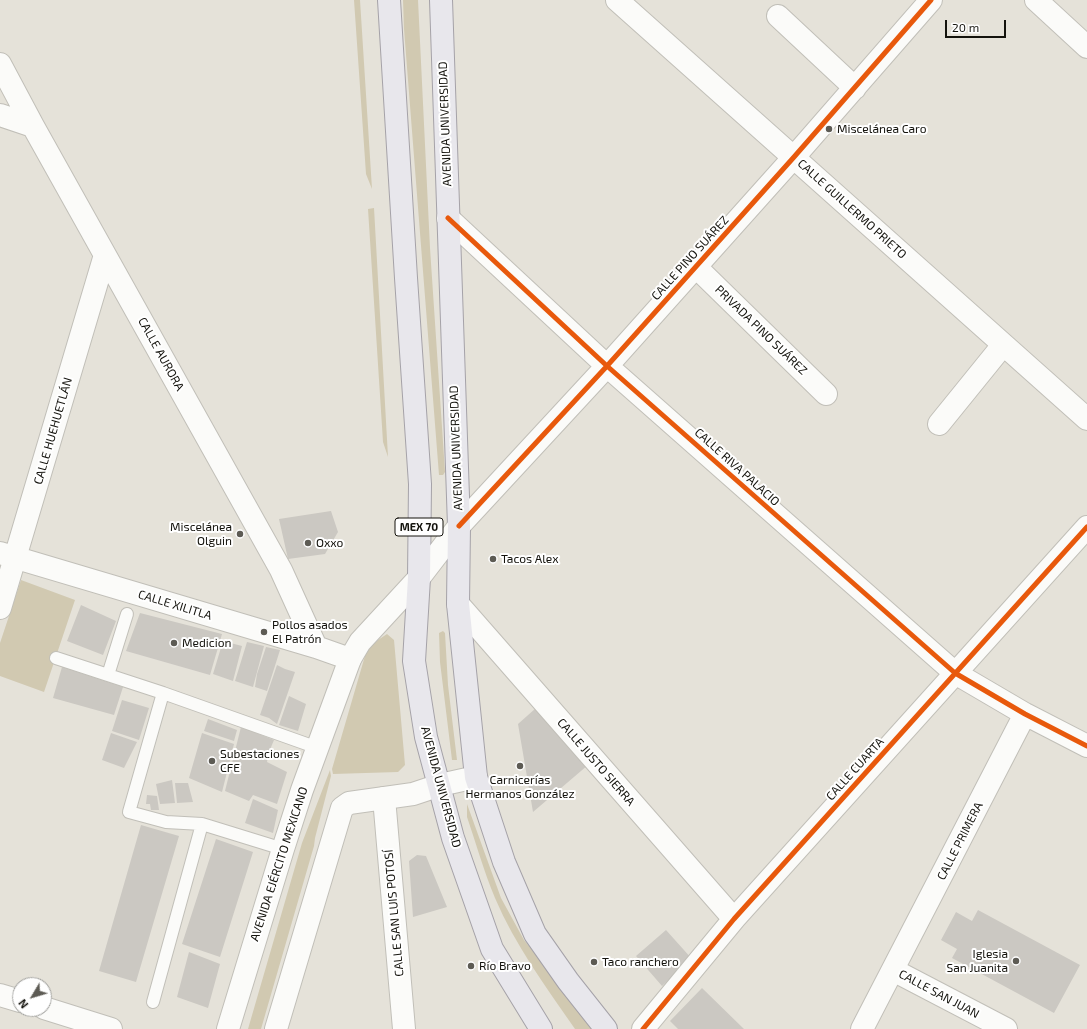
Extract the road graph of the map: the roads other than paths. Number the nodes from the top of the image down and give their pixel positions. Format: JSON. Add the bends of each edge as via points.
{"nodes":[{"id":1,"x":389,"y":0,"type":"edge"},
{"id":2,"x":440,"y":0,"type":"edge"},
{"id":3,"x":617,"y":0,"type":"edge"},
{"id":4,"x":931,"y":0,"type":"edge"},
{"id":5,"x":1036,"y":0,"type":"edge"},
{"id":6,"x":778,"y":16,"type":"dead end"},
{"id":7,"x":1087,"y":47,"type":"edge"},
{"id":8,"x":0,"y":64,"type":"edge"},
{"id":9,"x":855,"y":88,"type":"junction"},
{"id":10,"x":0,"y":115,"type":"edge"},
{"id":11,"x":33,"y":126,"type":"junction"},
{"id":12,"x":794,"y":157,"type":"junction"},
{"id":13,"x":448,"y":218,"type":"junction"},
{"id":14,"x":105,"y":254,"type":"junction"},
{"id":15,"x":696,"y":267,"type":"junction"},
{"id":16,"x":1003,"y":345,"type":"junction"},
{"id":17,"x":607,"y":366,"type":"junction"},
{"id":18,"x":826,"y":394,"type":"dead end"},
{"id":19,"x":1087,"y":419,"type":"edge"},
{"id":20,"x":939,"y":424,"type":"dead end"},
{"id":21,"x":459,"y":526,"type":"junction"},
{"id":22,"x":1087,"y":527,"type":"edge"},
{"id":23,"x":8,"y":555,"type":"edge"},
{"id":24,"x":419,"y":578,"type":"junction"},
{"id":25,"x":458,"y":604,"type":"junction"},
{"id":26,"x":0,"y":608,"type":"edge"},
{"id":27,"x":127,"y":614,"type":"dead end"},
{"id":28,"x":316,"y":647,"type":"junction"},
{"id":29,"x":56,"y":658,"type":"dead end"},
{"id":30,"x":350,"y":659,"type":"junction"},
{"id":31,"x":955,"y":673,"type":"junction"},
{"id":32,"x":108,"y":675,"type":"junction"},
{"id":33,"x":163,"y":693,"type":"junction"},
{"id":34,"x":1025,"y":714,"type":"junction"},
{"id":35,"x":1087,"y":746,"type":"edge"},
{"id":36,"x":318,"y":748,"type":"junction"},
{"id":37,"x":476,"y":777,"type":"junction"},
{"id":38,"x":440,"y":785,"type":"junction"},
{"id":39,"x":384,"y":798,"type":"junction"},
{"id":40,"x":202,"y":824,"type":"junction"},
{"id":41,"x":283,"y":849,"type":"junction"},
{"id":42,"x":734,"y":919,"type":"junction"},
{"id":43,"x":893,"y":970,"type":"junction"},
{"id":44,"x":0,"y":995,"type":"edge"},
{"id":45,"x":12,"y":999,"type":"edge"},
{"id":46,"x":153,"y":1002,"type":"dead end"},
{"id":47,"x":52,"y":1011,"type":"edge"},
{"id":48,"x":111,"y":1029,"type":"edge"},
{"id":49,"x":228,"y":1029,"type":"edge"},
{"id":50,"x":276,"y":1029,"type":"edge"},
{"id":51,"x":404,"y":1029,"type":"edge"},
{"id":52,"x":542,"y":1029,"type":"edge"},
{"id":53,"x":606,"y":1029,"type":"edge"},
{"id":54,"x":643,"y":1029,"type":"edge"},
{"id":55,"x":862,"y":1029,"type":"edge"},
{"id":56,"x":1006,"y":1029,"type":"edge"}],
"edges":[{"from":1,"to":24,"type":"main road","name":"AVENIDA UNIVERSIDAD","number":"MEX 70","via":[[420,484]]},
{"from":2,"to":13,"type":"main road","name":"AVENIDA UNIVERSIDAD","number":"MEX 70"},
{"from":3,"to":12,"type":"street","name":"CALLE GUILLERMO PRIETO"},
{"from":4,"to":9,"type":"street","name":"CALLE PINO SUÁREZ"},
{"from":5,"to":7,"type":"street"},
{"from":6,"to":9,"type":"street"},
{"from":8,"to":11,"type":"street","name":"CALLE AURORA"},
{"from":9,"to":12,"type":"street","name":"CALLE PINO SUÁREZ"},
{"from":10,"to":11,"type":"street"},
{"from":11,"to":14,"type":"street","name":"CALLE AURORA"},
{"from":12,"to":15,"type":"street","name":"CALLE PINO SUÁREZ"},
{"from":12,"to":16,"type":"street","name":"CALLE GUILLERMO PRIETO"},
{"from":13,"to":17,"type":"street","name":"CALLE RIVA PALACIO"},
{"from":13,"to":21,"type":"main road","name":"AVENIDA UNIVERSIDAD","number":"MEX 70"},
{"from":14,"to":23,"type":"street","name":"CALLE HUEHUETLÁN"},
{"from":14,"to":28,"type":"street","name":"CALLE AURORA","via":[[281,570]]},
{"from":15,"to":17,"type":"street","name":"CALLE PINO SUÁREZ"},
{"from":15,"to":18,"type":"street","name":"PRIVADA PINO SUÁREZ"},
{"from":16,"to":19,"type":"street","name":"CALLE GUILLERMO PRIETO"},
{"from":16,"to":20,"type":"street"},
{"from":17,"to":21,"type":"street","name":"CALLE PINO SUÁREZ"},
{"from":17,"to":31,"type":"street","name":"CALLE RIVA PALACIO"},
{"from":21,"to":24,"type":"street","name":"AVENIDA EJÉRCITO MEXICANO"},
{"from":21,"to":25,"type":"main road","name":"AVENIDA UNIVERSIDAD","number":"MEX 70"},
{"from":22,"to":31,"type":"street","name":"CALLE CUARTA"},
{"from":23,"to":26,"type":"street","name":"CALLE HUEHUETLÁN"},
{"from":23,"to":28,"type":"street","name":"CALLE XILITLA"},
{"from":24,"to":30,"type":"street","name":"AVENIDA EJÉRCITO MEXICANO","via":[[360,642]]},
{"from":24,"to":38,"type":"main road","name":"AVENIDA UNIVERSIDAD","number":"MEX 70","via":[[414,661],[426,737]]},
{"from":25,"to":37,"type":"main road","name":"AVENIDA UNIVERSIDAD","number":"MEX 70"},
{"from":25,"to":42,"type":"street","name":"CALLE JUSTO SIERRA"},
{"from":27,"to":32,"type":"lane"},
{"from":28,"to":30,"type":"street","name":"CALLE XILITLA"},
{"from":29,"to":32,"type":"lane"},
{"from":30,"to":36,"type":"street","name":"AVENIDA EJÉRCITO MEXICANO"},
{"from":31,"to":34,"type":"street","name":"CALLE RIVA PALACIO"},
{"from":31,"to":42,"type":"street","name":"CALLE CUARTA"},
{"from":32,"to":33,"type":"lane"},
{"from":33,"to":36,"type":"lane"},
{"from":33,"to":40,"type":"lane","via":[[129,812],[166,822]]},
{"from":34,"to":35,"type":"street"},
{"from":34,"to":43,"type":"street","name":"CALLE PRIMERA"},
{"from":36,"to":41,"type":"street","name":"AVENIDA EJÉRCITO MEXICANO"},
{"from":37,"to":38,"type":"street"},
{"from":37,"to":53,"type":"main road","name":"AVENIDA UNIVERSIDAD","number":"MEX 70","via":[[504,862],[536,934],[568,981]]},
{"from":38,"to":39,"type":"street","via":[[413,794]]},
{"from":38,"to":52,"type":"main road","name":"AVENIDA UNIVERSIDAD","number":"MEX 70","via":[[453,838],[492,949]]},
{"from":39,"to":50,"type":"street","via":[[349,803],[342,808]]},
{"from":39,"to":51,"type":"street","name":"CALLE SAN LUIS POTOSÍ"},
{"from":40,"to":41,"type":"lane"},
{"from":40,"to":46,"type":"lane"},
{"from":41,"to":49,"type":"street","name":"AVENIDA EJÉRCITO MEXICANO"},
{"from":42,"to":54,"type":"street","name":"CALLE CUARTA"},
{"from":43,"to":55,"type":"street","name":"CALLE PRIMERA"},
{"from":43,"to":56,"type":"street","name":"CALLE SAN JUAN"},
{"from":44,"to":45,"type":"street"},
{"from":47,"to":48,"type":"street"}]}
